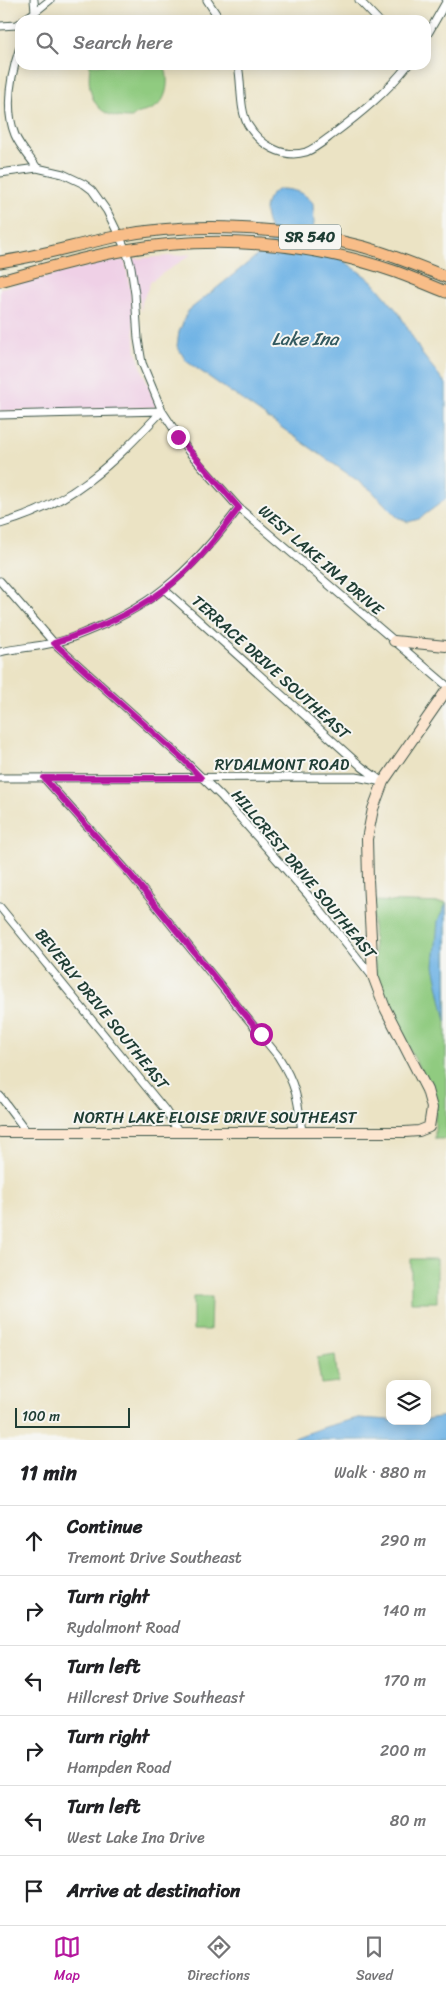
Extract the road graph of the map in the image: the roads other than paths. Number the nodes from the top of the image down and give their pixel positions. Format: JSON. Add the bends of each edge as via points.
{"nodes":[{"id":1,"x":34,"y":0,"type":"edge"},
{"id":2,"x":50,"y":0,"type":"edge"},
{"id":3,"x":207,"y":0,"type":"edge"},
{"id":4,"x":359,"y":0,"type":"edge"},
{"id":5,"x":446,"y":2,"type":"edge"},
{"id":6,"x":35,"y":12,"type":"junction"},
{"id":7,"x":31,"y":15,"type":"edge"},
{"id":8,"x":34,"y":15,"type":"edge"},
{"id":9,"x":217,"y":15,"type":"edge"},
{"id":10,"x":373,"y":15,"type":"edge"},
{"id":11,"x":0,"y":26,"type":"edge"},
{"id":12,"x":15,"y":26,"type":"edge"},
{"id":13,"x":431,"y":28,"type":"edge"},
{"id":14,"x":15,"y":65,"type":"edge"},
{"id":15,"x":239,"y":70,"type":"edge"},
{"id":16,"x":404,"y":70,"type":"edge"},
{"id":17,"x":37,"y":168,"type":"junction"},
{"id":18,"x":0,"y":173,"type":"edge"},
{"id":19,"x":120,"y":236,"type":"junction"},
{"id":20,"x":126,"y":250,"type":"junction"},
{"id":21,"x":0,"y":262,"type":"edge"},
{"id":22,"x":446,"y":277,"type":"edge"},
{"id":23,"x":0,"y":281,"type":"edge"},
{"id":24,"x":446,"y":292,"type":"edge"},
{"id":25,"x":162,"y":411,"type":"junction"},
{"id":26,"x":0,"y":415,"type":"edge"},
{"id":27,"x":239,"y":508,"type":"junction"},
{"id":28,"x":0,"y":524,"type":"edge"},
{"id":29,"x":0,"y":580,"type":"edge"},
{"id":30,"x":165,"y":590,"type":"junction"},
{"id":31,"x":394,"y":641,"type":"junction"},
{"id":32,"x":54,"y":643,"type":"junction"},
{"id":33,"x":446,"y":646,"type":"edge"},
{"id":34,"x":0,"y":652,"type":"edge"},
{"id":35,"x":446,"y":685,"type":"edge"},
{"id":36,"x":446,"y":691,"type":"edge"},
{"id":37,"x":0,"y":778,"type":"edge"},
{"id":38,"x":44,"y":778,"type":"junction"},
{"id":39,"x":201,"y":778,"type":"junction"},
{"id":40,"x":384,"y":782,"type":"junction"},
{"id":41,"x":0,"y":906,"type":"edge"},
{"id":42,"x":372,"y":976,"type":"junction"},
{"id":43,"x":0,"y":1096,"type":"edge"},
{"id":44,"x":0,"y":1132,"type":"edge"},
{"id":45,"x":27,"y":1132,"type":"junction"},
{"id":46,"x":179,"y":1132,"type":"junction"},
{"id":47,"x":302,"y":1132,"type":"junction"}],
"edges":[{"from":1,"to":6,"type":"street"},
{"from":2,"to":6,"type":"street"},
{"from":3,"to":9,"type":"street"},
{"from":4,"to":10,"type":"street"},
{"from":5,"to":13,"type":"street"},
{"from":6,"to":7,"type":"street"},
{"from":6,"to":8,"type":"street"},
{"from":11,"to":12,"type":"street"},
{"from":14,"to":17,"type":"street","via":[[10,83],[11,120],[16,137]]},
{"from":15,"to":16,"type":"street","via":[[246,120],[257,137],[272,148],[293,154],[314,148],[358,116]]},
{"from":17,"to":18,"type":"street"},
{"from":17,"to":19,"type":"street","name":"WEST LAKE INA DRIVE","via":[[63,174],[92,190]]},
{"from":19,"to":20,"type":"street","name":"WEST LAKE INA DRIVE"},
{"from":19,"to":21,"type":"main road","number":"SR 540"},
{"from":19,"to":22,"type":"main road","number":"SR 540","via":[[164,230],[222,228],[278,232],[363,247]]},
{"from":20,"to":23,"type":"main road","number":"SR 540"},
{"from":20,"to":24,"type":"main road","number":"SR 540","via":[[196,242],[280,246],[392,270]]},
{"from":20,"to":25,"type":"street","name":"WEST LAKE INA DRIVE","via":[[135,294],[140,351]]},
{"from":25,"to":26,"type":"street"},
{"from":25,"to":27,"type":"street","name":"WEST LAKE INA DRIVE","via":[[189,452]]},
{"from":25,"to":28,"type":"street","via":[[90,482],[42,510]]},
{"from":27,"to":30,"type":"street","via":[[214,541]]},
{"from":27,"to":31,"type":"street","name":"WEST LAKE INA DRIVE"},
{"from":29,"to":32,"type":"street","name":"HILLCREST DRIVE SOUTHEAST"},
{"from":30,"to":32,"type":"street","via":[[119,618]]},
{"from":30,"to":40,"type":"street","name":"TERRACE DRIVE SOUTHEAST","via":[[362,767]]},
{"from":31,"to":33,"type":"street"},
{"from":31,"to":35,"type":"street","name":"WEST LAKE INA DRIVE"},
{"from":32,"to":34,"type":"street"},
{"from":32,"to":39,"type":"street","name":"HILLCREST DRIVE SOUTHEAST"},
{"from":36,"to":40,"type":"street"},
{"from":37,"to":38,"type":"street","name":"RYDALMONT ROAD"},
{"from":38,"to":39,"type":"street","name":"RYDALMONT ROAD"},
{"from":38,"to":47,"type":"street","via":[[130,874],[278,1056],[296,1091]]},
{"from":39,"to":40,"type":"street","name":"RYDALMONT ROAD","via":[[356,777]]},
{"from":39,"to":42,"type":"street","name":"HILLCREST DRIVE SOUTHEAST","via":[[308,895]]},
{"from":40,"to":42,"type":"street","via":[[373,809],[368,839]]},
{"from":41,"to":46,"type":"street","name":"BEVERLY DRIVE SOUTHEAST","via":[[166,1110]]},
{"from":42,"to":47,"type":"street","name":"NORTH LAKE ELOISE DRIVE SOUTHEAST","via":[[427,1090],[432,1108],[429,1127],[405,1132]]},
{"from":43,"to":45,"type":"street"},
{"from":44,"to":45,"type":"street","name":"NORTH LAKE ELOISE DRIVE SOUTHEAST"},
{"from":45,"to":46,"type":"street","name":"NORTH LAKE ELOISE DRIVE SOUTHEAST"},
{"from":46,"to":47,"type":"street","name":"NORTH LAKE ELOISE DRIVE SOUTHEAST"}]}
